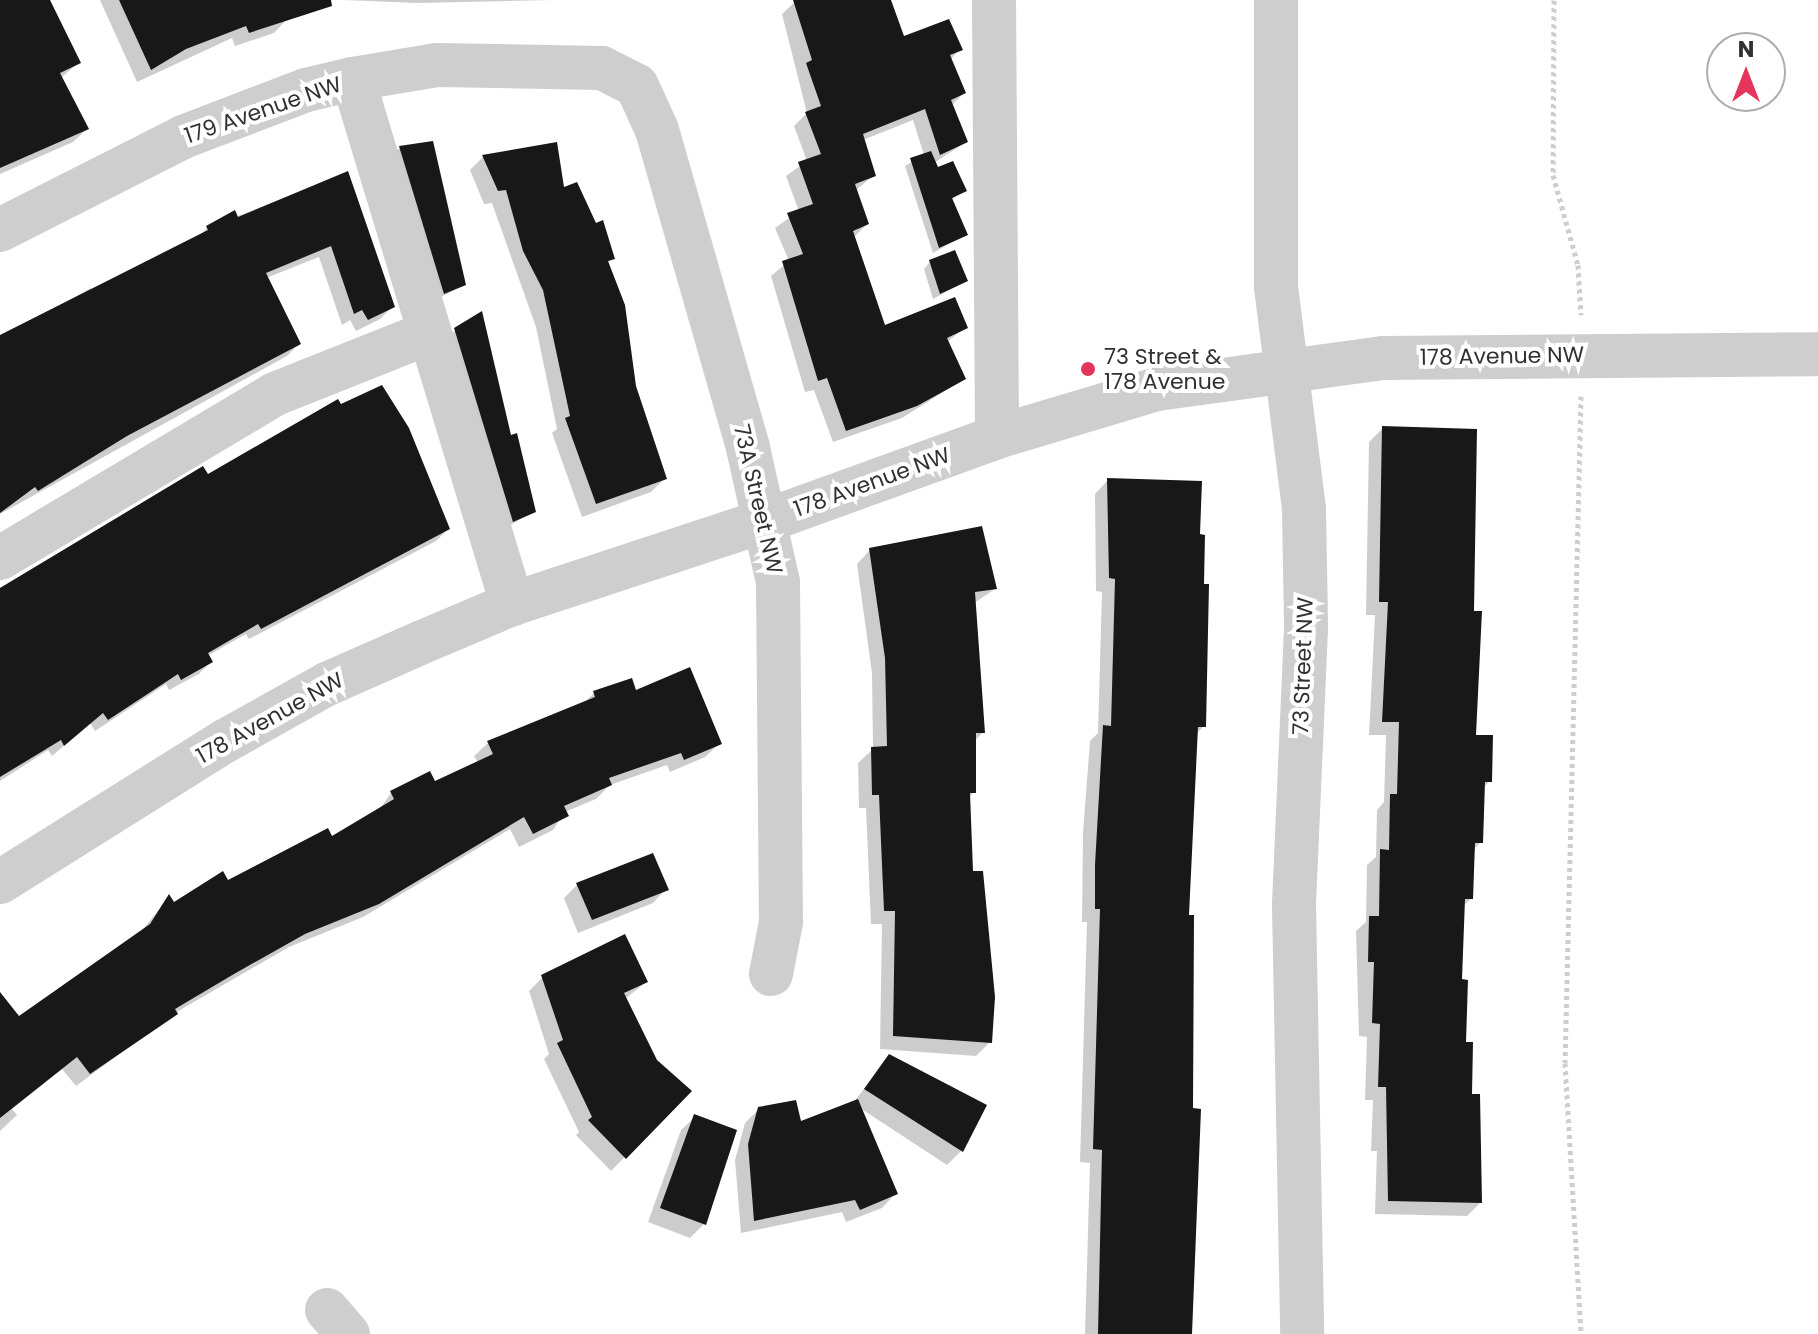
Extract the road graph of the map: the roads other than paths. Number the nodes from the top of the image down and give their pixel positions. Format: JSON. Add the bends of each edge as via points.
{"nodes":[{"id":1,"x":994,"y":0,"type":"edge"},
{"id":2,"x":1276,"y":0,"type":"edge"},
{"id":3,"x":353,"y":79,"type":"junction"},
{"id":4,"x":637,"y":86,"type":"joint"},
{"id":5,"x":0,"y":230,"type":"edge"},
{"id":6,"x":428,"y":333,"type":"junction"},
{"id":7,"x":1818,"y":354,"type":"edge"},
{"id":8,"x":1289,"y":368,"type":"junction"},
{"id":9,"x":997,"y":437,"type":"junction"},
{"id":10,"x":768,"y":520,"type":"junction"},
{"id":11,"x":0,"y":558,"type":"edge"},
{"id":12,"x":512,"y":604,"type":"junction"},
{"id":13,"x":0,"y":882,"type":"edge"},
{"id":14,"x":771,"y":974,"type":"dead end"},
{"id":15,"x":1302,"y":1334,"type":"edge"}],
"edges":[{"from":1,"to":9,"type":"street"},
{"from":2,"to":8,"type":"street","name":"73 Street NW","via":[[1276,287]]},
{"from":3,"to":4,"type":"street","name":"179 Avenue NW","via":[[437,65],[602,68]]},
{"from":3,"to":5,"type":"street","name":"179 Avenue NW","via":[[306,90],[183,137]]},
{"from":3,"to":6,"type":"street"},
{"from":4,"to":10,"type":"street","name":"73A Street NW","via":[[657,130]]},
{"from":6,"to":11,"type":"street","via":[[275,394]]},
{"from":6,"to":12,"type":"street"},
{"from":7,"to":8,"type":"street","name":"178 Avenue NW","via":[[1438,355]]},
{"from":8,"to":9,"type":"street","name":"178 Avenue NW","via":[[1157,389]]},
{"from":8,"to":15,"type":"street","name":"73 Street NW","via":[[1305,569],[1294,905]]},
{"from":9,"to":10,"type":"street","name":"178 Avenue NW"},
{"from":10,"to":12,"type":"street","name":"178 Avenue NW"},
{"from":10,"to":14,"type":"street","name":"73A Street NW","via":[[780,644],[781,922]]},
{"from":12,"to":13,"type":"street","name":"178 Avenue NW","via":[[327,684],[144,790]]}]}
